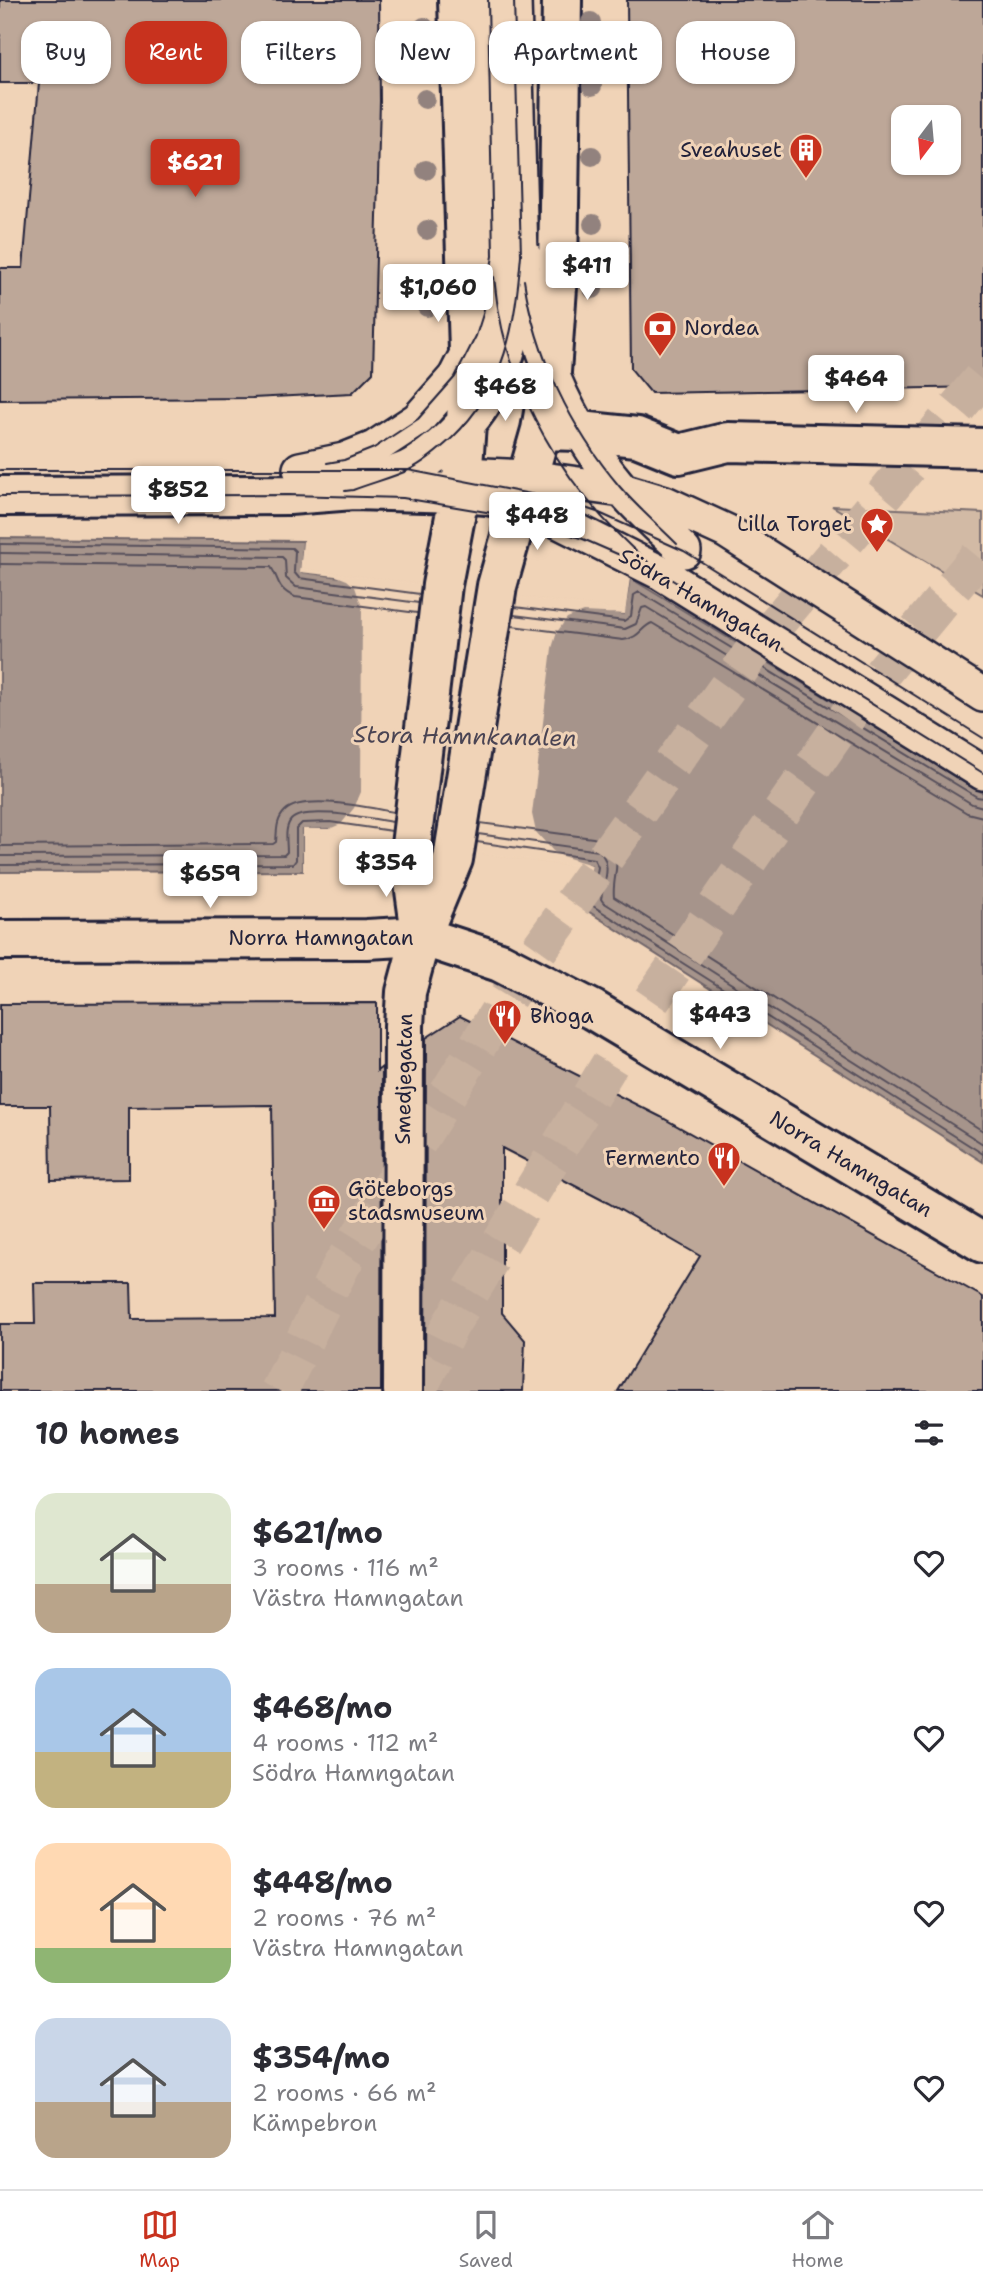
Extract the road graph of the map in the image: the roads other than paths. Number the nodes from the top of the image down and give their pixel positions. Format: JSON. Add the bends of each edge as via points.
{"nodes":[{"id":1,"x":458,"y":0,"type":"edge"},
{"id":2,"x":488,"y":0,"type":"edge"},
{"id":3,"x":514,"y":0,"type":"edge"},
{"id":4,"x":562,"y":0,"type":"edge"},
{"id":5,"x":521,"y":255,"type":"junction"},
{"id":6,"x":469,"y":351,"type":"junction"},
{"id":7,"x":551,"y":372,"type":"junction"},
{"id":8,"x":466,"y":425,"type":"junction"},
{"id":9,"x":541,"y":430,"type":"junction"},
{"id":10,"x":580,"y":431,"type":"junction"},
{"id":11,"x":983,"y":448,"type":"edge"},
{"id":12,"x":300,"y":469,"type":"junction"},
{"id":13,"x":410,"y":469,"type":"junction"},
{"id":14,"x":0,"y":470,"type":"edge"},
{"id":15,"x":461,"y":483,"type":"junction"},
{"id":16,"x":353,"y":490,"type":"junction"},
{"id":17,"x":524,"y":490,"type":"junction"},
{"id":18,"x":622,"y":490,"type":"junction"},
{"id":19,"x":0,"y":496,"type":"edge"},
{"id":20,"x":684,"y":551,"type":"dead end"},
{"id":21,"x":983,"y":695,"type":"edge"},
{"id":22,"x":983,"y":773,"type":"edge"},
{"id":23,"x":421,"y":936,"type":"junction"},
{"id":24,"x":0,"y":940,"type":"edge"},
{"id":25,"x":983,"y":1243,"type":"edge"},
{"id":26,"x":403,"y":1391,"type":"edge"}],
"edges":[{"from":1,"to":6,"type":"street"},
{"from":2,"to":6,"type":"lane","via":[[493,256],[483,314]]},
{"from":3,"to":5,"type":"lane"},
{"from":4,"to":7,"type":"street","name":"Smedjegatan","via":[[558,274]]},
{"from":5,"to":7,"type":"lane","via":[[537,334]]},
{"from":5,"to":8,"type":"street","name":"Södra Hamngatan","via":[[508,347],[491,388]]},
{"from":6,"to":8,"type":"street"},
{"from":6,"to":12,"type":"lane","via":[[455,377],[418,419],[374,448]]},
{"from":7,"to":9,"type":"street","name":"Smedjegatan"},
{"from":7,"to":10,"type":"lane"},
{"from":8,"to":13,"type":"street","name":"Södra Hamngatan"},
{"from":8,"to":15,"type":"street"},
{"from":9,"to":10,"type":"street"},
{"from":9,"to":17,"type":"street","name":"Smedjegatan"},
{"from":10,"to":11,"type":"street","via":[[637,438],[679,454],[728,442]]},
{"from":10,"to":18,"type":"lane"},
{"from":12,"to":13,"type":"street","name":"Södra Hamngatan"},
{"from":12,"to":14,"type":"street","name":"Södra Hamngatan"},
{"from":13,"to":15,"type":"street","name":"Södra Hamngatan"},
{"from":13,"to":16,"type":"street","name":"Södra Hamngatan"},
{"from":15,"to":16,"type":"street","name":"Södra Hamngatan"},
{"from":15,"to":17,"type":"street","name":"Södra Hamngatan","via":[[487,495]]},
{"from":15,"to":23,"type":"street","via":[[442,585],[410,855]]},
{"from":16,"to":19,"type":"street","name":"Södra Hamngatan","via":[[289,495]]},
{"from":17,"to":18,"type":"lane","name":"Södra Hamngatan"},
{"from":17,"to":22,"type":"lane","name":"Södra Hamngatan"},
{"from":17,"to":23,"type":"street","name":"Smedjegatan","via":[[497,586],[453,859]]},
{"from":18,"to":20,"type":"lane"},
{"from":18,"to":21,"type":"lane","name":"Södra Hamngatan","via":[[665,503],[726,531]]},
{"from":23,"to":24,"type":"street","name":"Norra Hamngatan"},
{"from":23,"to":25,"type":"street","name":"Norra Hamngatan","via":[[500,962],[593,1010]]},
{"from":23,"to":26,"type":"street","name":"Smedjegatan","via":[[406,992],[404,1026]]}]}
